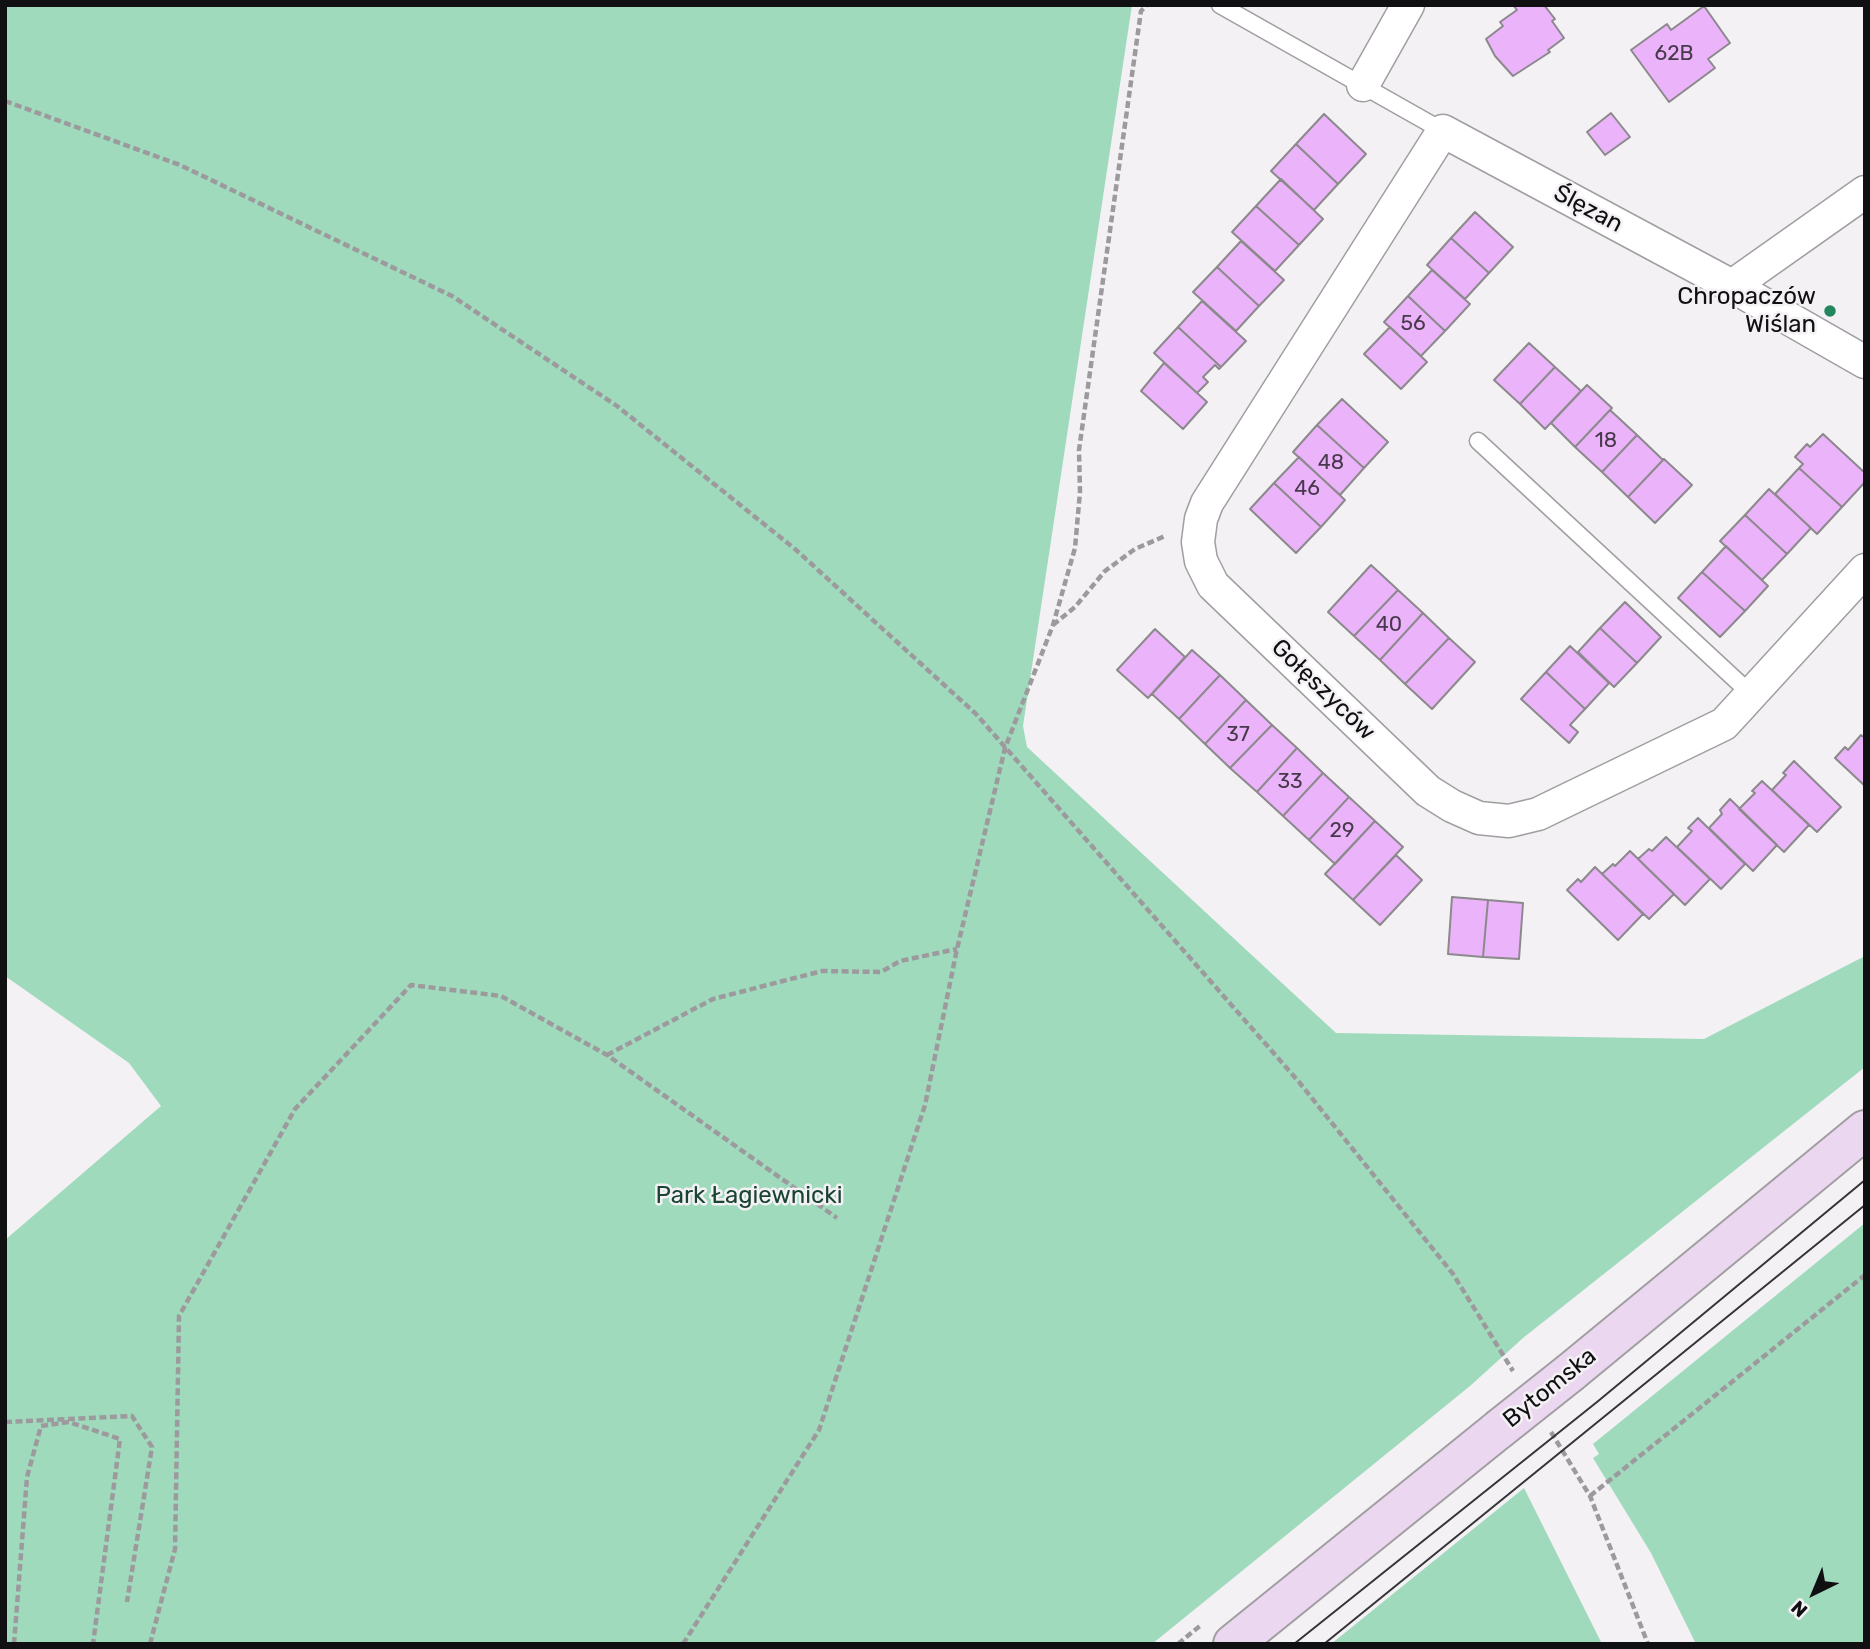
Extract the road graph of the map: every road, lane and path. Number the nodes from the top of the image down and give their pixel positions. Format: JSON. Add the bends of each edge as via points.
{"nodes":[{"id":1,"x":1135,"y":5,"type":"edge"},
{"id":2,"x":1147,"y":5,"type":"edge"},
{"id":3,"x":1220,"y":5,"type":"edge"},
{"id":4,"x":1408,"y":5,"type":"edge"},
{"id":5,"x":1141,"y":11,"type":"junction"},
{"id":6,"x":1363,"y":85,"type":"junction"},
{"id":7,"x":5,"y":101,"type":"edge"},
{"id":8,"x":1443,"y":131,"type":"junction"},
{"id":9,"x":1865,"y":192,"type":"edge"},
{"id":10,"x":1732,"y":286,"type":"junction"},
{"id":11,"x":1865,"y":362,"type":"edge"},
{"id":12,"x":1478,"y":441,"type":"dead end"},
{"id":13,"x":1168,"y":535,"type":"dead end"},
{"id":14,"x":1865,"y":570,"type":"edge"},
{"id":15,"x":1053,"y":625,"type":"junction"},
{"id":16,"x":1752,"y":695,"type":"junction"},
{"id":17,"x":1005,"y":748,"type":"junction"},
{"id":18,"x":957,"y":949,"type":"junction"},
{"id":19,"x":607,"y":1055,"type":"junction"},
{"id":20,"x":1865,"y":1130,"type":"edge"},
{"id":21,"x":837,"y":1218,"type":"dead end"},
{"id":22,"x":1865,"y":1275,"type":"edge"},
{"id":23,"x":1518,"y":1379,"type":"dead end"},
{"id":24,"x":5,"y":1422,"type":"edge"},
{"id":25,"x":1547,"y":1426,"type":"dead end"},
{"id":26,"x":1590,"y":1496,"type":"junction"},
{"id":27,"x":127,"y":1602,"type":"dead end"},
{"id":28,"x":14,"y":1644,"type":"edge"},
{"id":29,"x":93,"y":1644,"type":"edge"},
{"id":30,"x":150,"y":1644,"type":"edge"},
{"id":31,"x":683,"y":1644,"type":"edge"},
{"id":32,"x":1233,"y":1644,"type":"edge"},
{"id":33,"x":1648,"y":1644,"type":"edge"}],
"edges":[{"from":1,"to":5,"type":"path"},
{"from":2,"to":5,"type":"path"},
{"from":3,"to":6,"type":"lane"},
{"from":4,"to":6,"type":"street"},
{"from":5,"to":15,"type":"path","via":[[1079,450],[1075,548]]},
{"from":6,"to":8,"type":"lane"},
{"from":7,"to":17,"type":"path","via":[[180,165],[452,296],[617,406],[795,549],[976,714]]},
{"from":8,"to":10,"type":"street","name":"Ślęzan"},
{"from":8,"to":16,"type":"street","name":"Gołęszyców","via":[[1207,503],[1198,542],[1213,585],[1428,791],[1479,818],[1508,821],[1538,814],[1724,724]]},
{"from":9,"to":10,"type":"street"},
{"from":10,"to":11,"type":"street","name":"Ślęzan"},
{"from":12,"to":16,"type":"lane"},
{"from":13,"to":15,"type":"path","via":[[1135,549],[1105,571]]},
{"from":14,"to":16,"type":"street","name":"Gołęszyców"},
{"from":15,"to":17,"type":"path"},
{"from":17,"to":18,"type":"path"},
{"from":17,"to":23,"type":"path","via":[[1299,1082],[1453,1274]]},
{"from":18,"to":19,"type":"path","via":[[901,961],[880,972],[822,971],[713,999]]},
{"from":18,"to":31,"type":"path","via":[[925,1105],[819,1430]]},
{"from":19,"to":21,"type":"path"},
{"from":19,"to":30,"type":"path","via":[[501,996],[411,985],[295,1109],[179,1315],[175,1549]]},
{"from":20,"to":32,"type":"main road","name":"Bytomska","bridge":true},
{"from":22,"to":26,"type":"path"},
{"from":24,"to":27,"type":"path","via":[[132,1416],[152,1447]]},
{"from":25,"to":26,"type":"path"},
{"from":26,"to":33,"type":"path"},
{"from":28,"to":29,"type":"path","via":[[27,1477],[41,1426],[69,1422],[120,1439]]}]}
